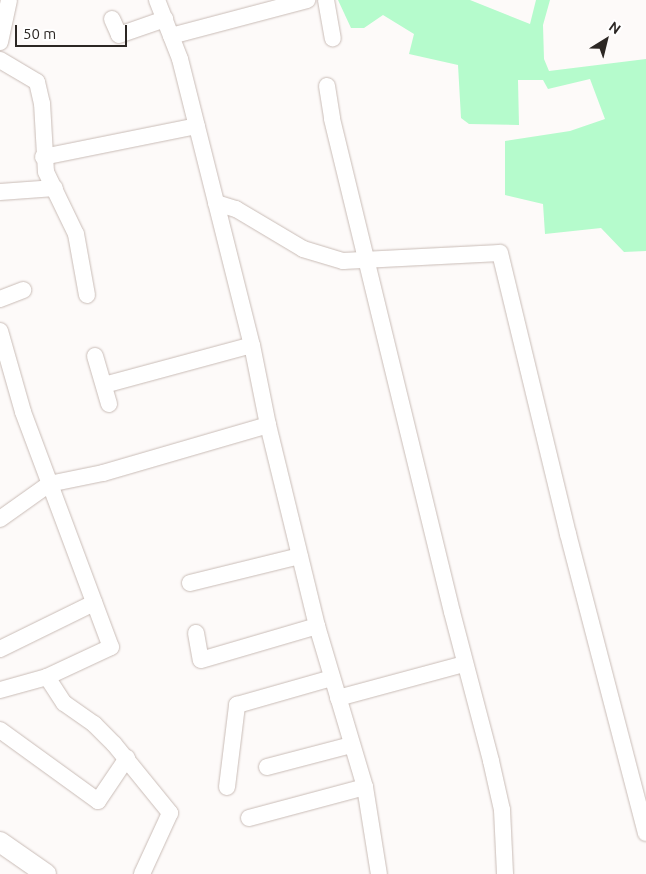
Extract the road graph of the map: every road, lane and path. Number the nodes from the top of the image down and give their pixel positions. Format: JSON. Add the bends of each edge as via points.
{"nodes":[{"id":1,"x":9,"y":0,"type":"edge"},
{"id":2,"x":157,"y":0,"type":"edge"},
{"id":3,"x":307,"y":0,"type":"edge"},
{"id":4,"x":326,"y":0,"type":"edge"},
{"id":5,"x":112,"y":19,"type":"dead end"},
{"id":6,"x":166,"y":19,"type":"junction"},
{"id":7,"x":171,"y":36,"type":"junction"},
{"id":8,"x":333,"y":38,"type":"dead end"},
{"id":9,"x":0,"y":42,"type":"edge"},
{"id":10,"x":0,"y":60,"type":"edge"},
{"id":11,"x":327,"y":86,"type":"dead end"},
{"id":12,"x":197,"y":126,"type":"junction"},
{"id":13,"x":43,"y":157,"type":"junction"},
{"id":14,"x":55,"y":188,"type":"junction"},
{"id":15,"x":0,"y":192,"type":"edge"},
{"id":16,"x":216,"y":204,"type":"junction"},
{"id":17,"x":367,"y":259,"type":"junction"},
{"id":18,"x":23,"y":290,"type":"dead end"},
{"id":19,"x":87,"y":295,"type":"dead end"},
{"id":20,"x":0,"y":299,"type":"edge"},
{"id":21,"x":0,"y":331,"type":"edge"},
{"id":22,"x":252,"y":345,"type":"junction"},
{"id":23,"x":95,"y":356,"type":"dead end"},
{"id":24,"x":104,"y":384,"type":"junction"},
{"id":25,"x":109,"y":404,"type":"dead end"},
{"id":26,"x":268,"y":425,"type":"junction"},
{"id":27,"x":49,"y":484,"type":"junction"},
{"id":28,"x":0,"y":519,"type":"edge"},
{"id":29,"x":300,"y":556,"type":"junction"},
{"id":30,"x":190,"y":583,"type":"dead end"},
{"id":31,"x":94,"y":603,"type":"junction"},
{"id":32,"x":318,"y":626,"type":"junction"},
{"id":33,"x":196,"y":633,"type":"dead end"},
{"id":34,"x":0,"y":649,"type":"edge"},
{"id":35,"x":464,"y":664,"type":"junction"},
{"id":36,"x":47,"y":677,"type":"junction"},
{"id":37,"x":332,"y":678,"type":"junction"},
{"id":38,"x":0,"y":690,"type":"edge"},
{"id":39,"x":338,"y":698,"type":"junction"},
{"id":40,"x":0,"y":730,"type":"edge"},
{"id":41,"x":351,"y":745,"type":"junction"},
{"id":42,"x":127,"y":758,"type":"junction"},
{"id":43,"x":267,"y":767,"type":"dead end"},
{"id":44,"x":227,"y":787,"type":"dead end"},
{"id":45,"x":365,"y":787,"type":"junction"},
{"id":46,"x":249,"y":818,"type":"dead end"},
{"id":47,"x":646,"y":834,"type":"edge"},
{"id":48,"x":0,"y":842,"type":"edge"},
{"id":49,"x":46,"y":874,"type":"edge"},
{"id":50,"x":142,"y":874,"type":"edge"},
{"id":51,"x":379,"y":874,"type":"edge"},
{"id":52,"x":505,"y":874,"type":"edge"}],
"edges":[{"from":1,"to":9,"type":"street"},
{"from":2,"to":6,"type":"street"},
{"from":3,"to":7,"type":"street"},
{"from":4,"to":8,"type":"street"},
{"from":5,"to":6,"type":"street","via":[[119,35]]},
{"from":6,"to":7,"type":"street"},
{"from":7,"to":12,"type":"street"},
{"from":10,"to":13,"type":"street","via":[[37,82],[42,103]]},
{"from":11,"to":17,"type":"street","via":[[332,119]]},
{"from":12,"to":13,"type":"street"},
{"from":12,"to":16,"type":"street"},
{"from":13,"to":14,"type":"street","via":[[46,172]]},
{"from":14,"to":15,"type":"street"},
{"from":14,"to":19,"type":"street","via":[[76,234]]},
{"from":16,"to":17,"type":"street","via":[[236,209],[303,249],[323,257]]},
{"from":16,"to":22,"type":"street"},
{"from":17,"to":35,"type":"street"},
{"from":17,"to":47,"type":"street","via":[[500,253],[568,534]]},
{"from":18,"to":20,"type":"street"},
{"from":21,"to":27,"type":"street","via":[[23,412]]},
{"from":22,"to":24,"type":"street"},
{"from":22,"to":26,"type":"street"},
{"from":23,"to":24,"type":"street"},
{"from":24,"to":25,"type":"street"},
{"from":26,"to":27,"type":"street","via":[[103,473]]},
{"from":26,"to":29,"type":"street"},
{"from":27,"to":28,"type":"street"},
{"from":27,"to":31,"type":"street"},
{"from":29,"to":30,"type":"street"},
{"from":29,"to":32,"type":"street"},
{"from":31,"to":34,"type":"street"},
{"from":31,"to":36,"type":"street","via":[[111,647]]},
{"from":32,"to":33,"type":"street","via":[[201,660]]},
{"from":32,"to":37,"type":"street"},
{"from":35,"to":39,"type":"street"},
{"from":35,"to":52,"type":"street","via":[[502,810]]},
{"from":36,"to":38,"type":"street"},
{"from":36,"to":42,"type":"street","via":[[64,703],[94,724]]},
{"from":37,"to":39,"type":"street"},
{"from":37,"to":44,"type":"street","via":[[237,705]]},
{"from":39,"to":41,"type":"street"},
{"from":40,"to":42,"type":"street","via":[[98,801]]},
{"from":41,"to":43,"type":"street"},
{"from":41,"to":45,"type":"street"},
{"from":42,"to":50,"type":"street","via":[[170,813]]},
{"from":45,"to":46,"type":"street"},
{"from":45,"to":51,"type":"street"},
{"from":48,"to":49,"type":"main road"}]}
